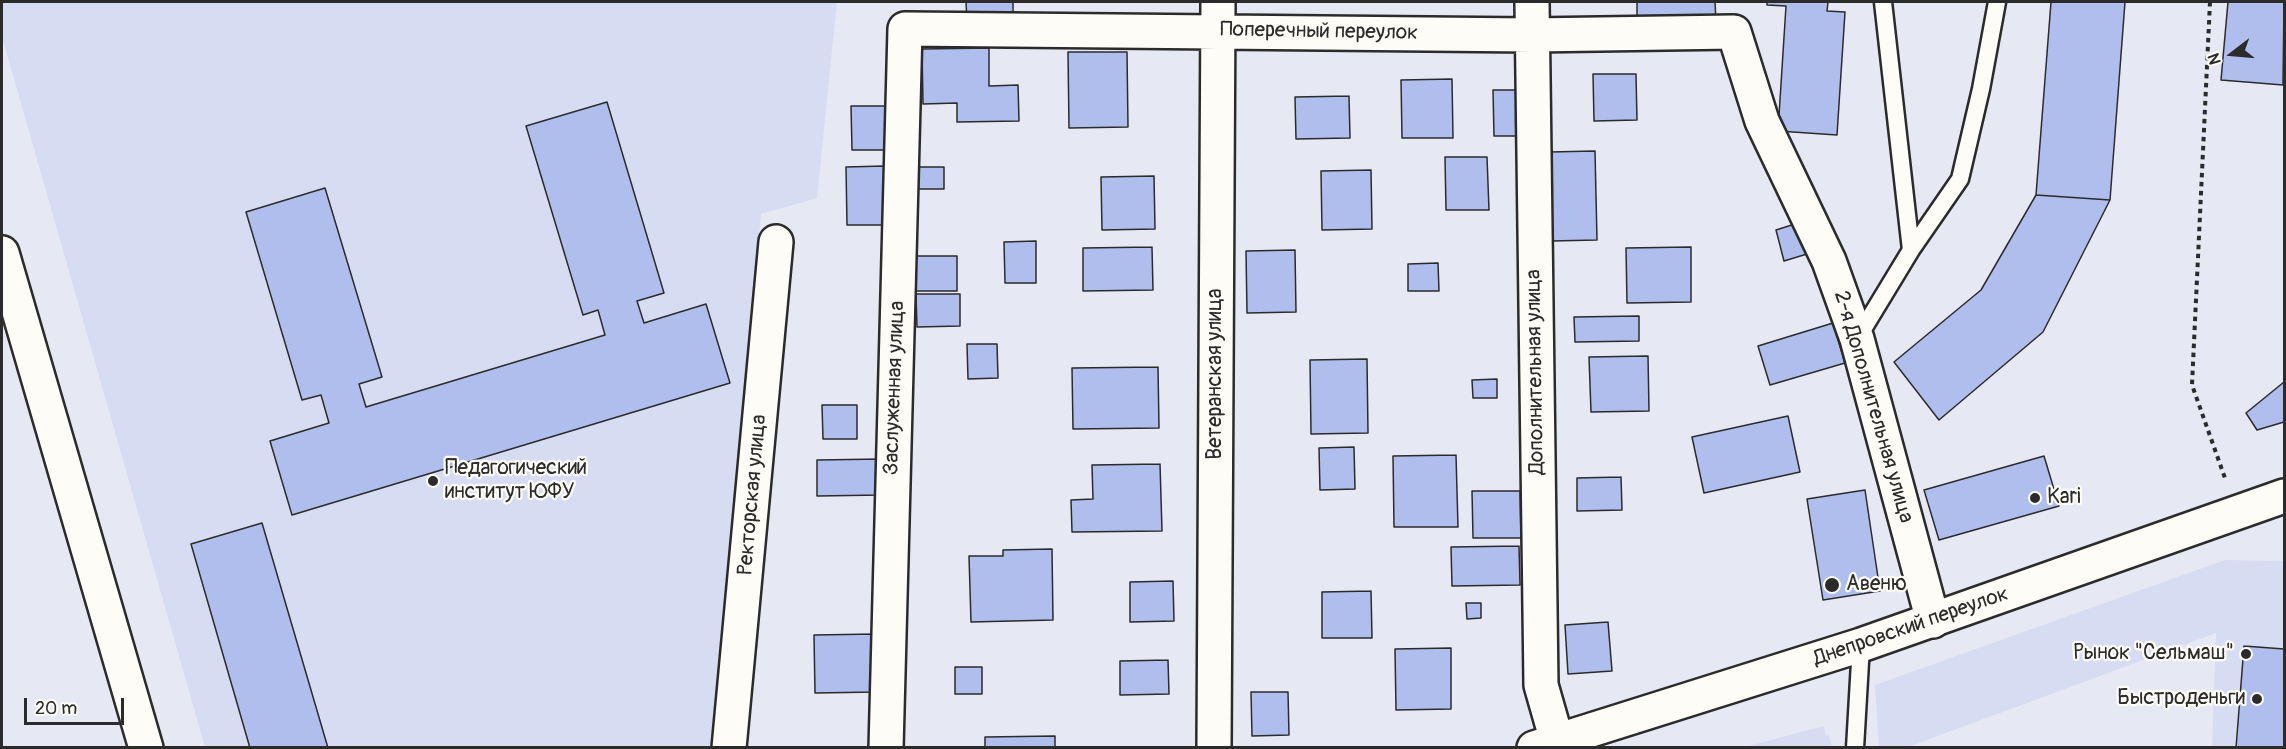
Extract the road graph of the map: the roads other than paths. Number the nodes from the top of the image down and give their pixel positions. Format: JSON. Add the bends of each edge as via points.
{"nodes":[{"id":1,"x":1532,"y":2,"type":"edge"},
{"id":2,"x":1883,"y":2,"type":"edge"},
{"id":3,"x":1997,"y":2,"type":"edge"},
{"id":4,"x":1218,"y":16,"type":"edge"},
{"id":5,"x":905,"y":29,"type":"joint"},
{"id":6,"x":1734,"y":32,"type":"joint"},
{"id":7,"x":1532,"y":35,"type":"junction"},
{"id":8,"x":776,"y":242,"type":"dead end"},
{"id":9,"x":1911,"y":250,"type":"junction"},
{"id":10,"x":2,"y":253,"type":"edge"},
{"id":11,"x":1857,"y":339,"type":"junction"},
{"id":12,"x":2284,"y":496,"type":"edge"},
{"id":13,"x":1933,"y":621,"type":"junction"},
{"id":14,"x":1860,"y":645,"type":"junction"},
{"id":15,"x":1545,"y":744,"type":"edge"},
{"id":16,"x":146,"y":747,"type":"edge"},
{"id":17,"x":729,"y":747,"type":"edge"},
{"id":18,"x":886,"y":747,"type":"edge"},
{"id":19,"x":1214,"y":747,"type":"edge"},
{"id":20,"x":1855,"y":747,"type":"edge"}],
"edges":[{"from":1,"to":7,"type":"street","name":"Дополнительная улица"},
{"from":2,"to":9,"type":"lane"},
{"from":3,"to":9,"type":"lane","via":[[1960,179]]},
{"from":4,"to":5,"type":"street","name":"Поперечный переулок"},
{"from":4,"to":7,"type":"street","name":"Поперечный переулок"},
{"from":4,"to":19,"type":"street","name":"Ветеранская улица"},
{"from":5,"to":18,"type":"street","name":"Заслуженная улица"},
{"from":6,"to":7,"type":"street","name":"Поперечный переулок"},
{"from":6,"to":11,"type":"street","name":"2-я Дополнительная улица","via":[[1762,121],[1829,261]]},
{"from":7,"to":15,"type":"street","name":"Дополнительная улица"},
{"from":8,"to":17,"type":"street","name":"Ректорская улица"},
{"from":9,"to":11,"type":"lane"},
{"from":10,"to":16,"type":"street"},
{"from":11,"to":13,"type":"street","name":"2-я Дополнительная улица"},
{"from":12,"to":13,"type":"street","name":"Днепровский переулок"},
{"from":13,"to":14,"type":"street","name":"Днепровский переулок"},
{"from":14,"to":15,"type":"street","name":"Днепровский переулок"},
{"from":14,"to":20,"type":"lane"}]}
